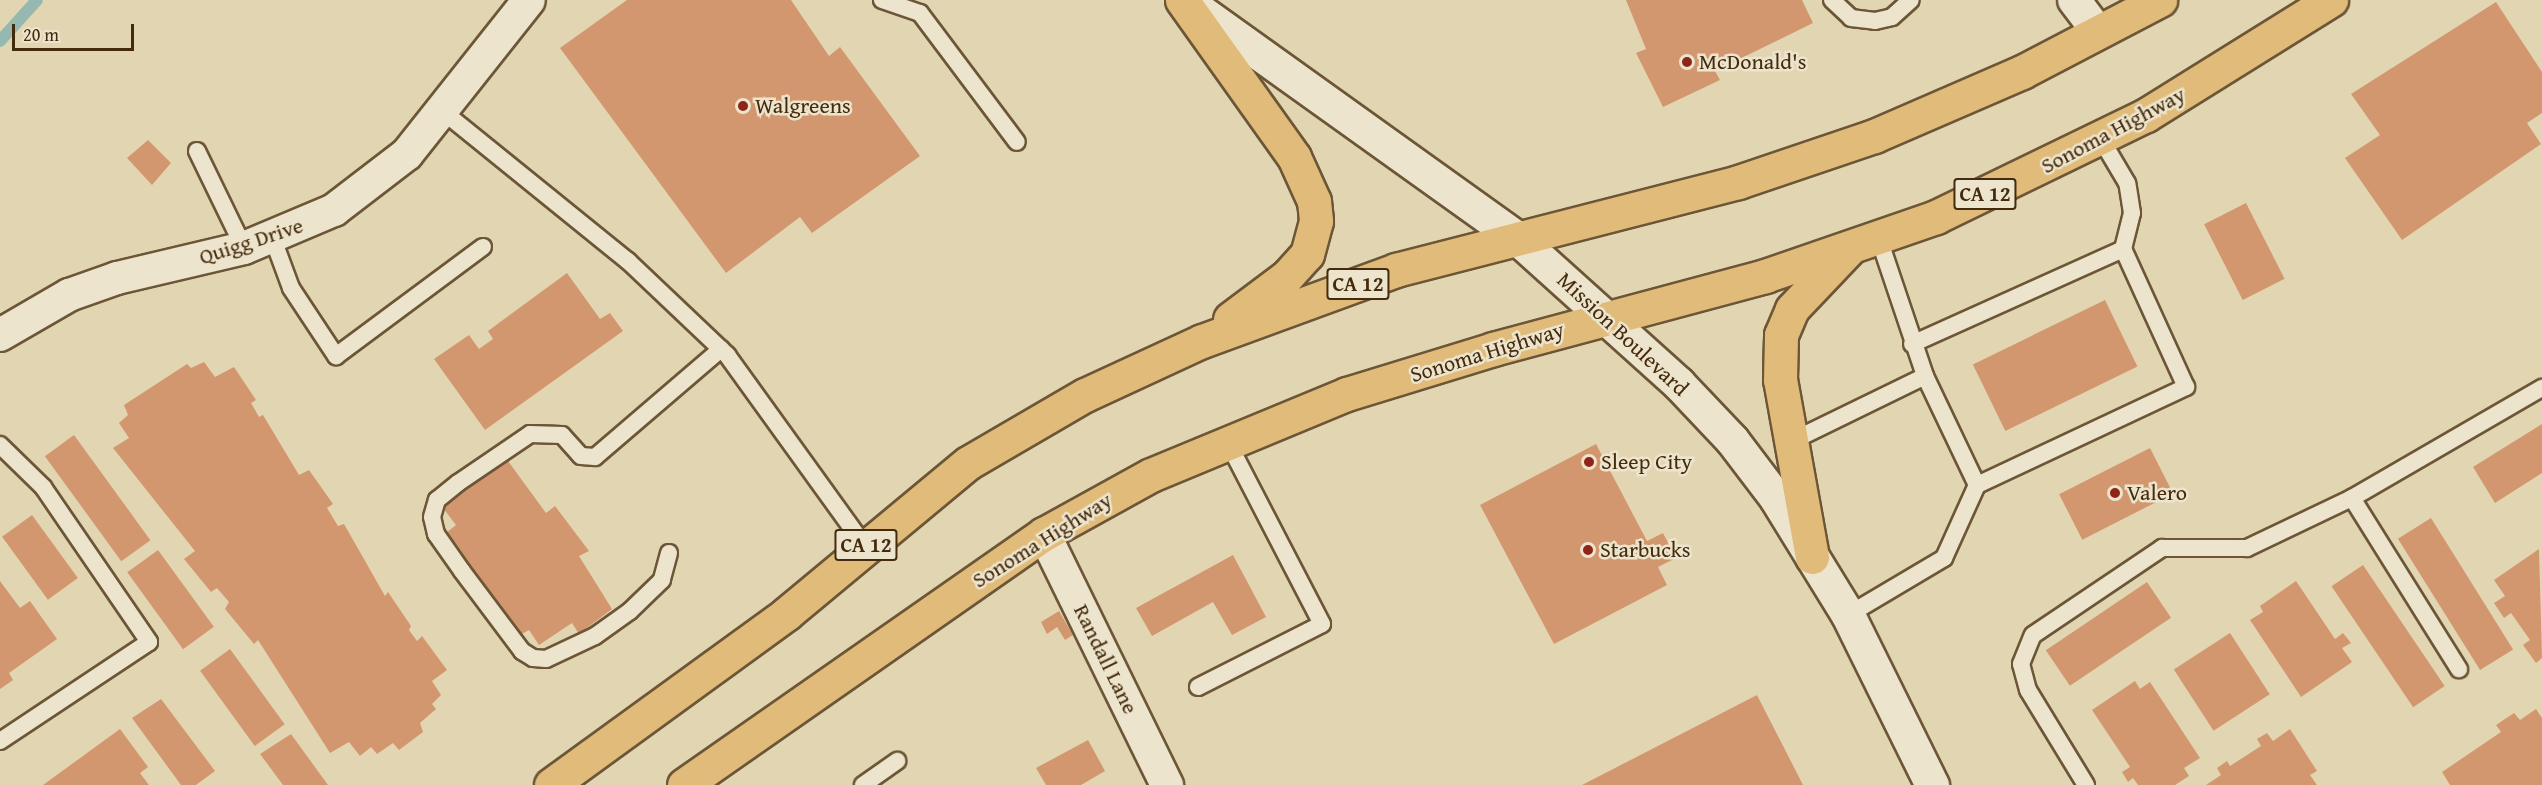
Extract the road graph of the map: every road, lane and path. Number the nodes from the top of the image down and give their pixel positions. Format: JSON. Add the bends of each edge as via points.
{"nodes":[{"id":1,"x":529,"y":0,"type":"edge"},
{"id":2,"x":882,"y":0,"type":"edge"},
{"id":3,"x":1183,"y":0,"type":"edge"},
{"id":4,"x":1832,"y":0,"type":"edge"},
{"id":5,"x":1911,"y":0,"type":"edge"},
{"id":6,"x":2074,"y":0,"type":"edge"},
{"id":7,"x":2160,"y":0,"type":"edge"},
{"id":8,"x":2331,"y":0,"type":"edge"},
{"id":9,"x":2097,"y":31,"type":"junction"},
{"id":10,"x":440,"y":109,"type":"junction"},
{"id":11,"x":2101,"y":139,"type":"junction"},
{"id":12,"x":1017,"y":142,"type":"dead end"},
{"id":13,"x":197,"y":151,"type":"dead end"},
{"id":14,"x":1517,"y":238,"type":"junction"},
{"id":15,"x":1865,"y":242,"type":"junction"},
{"id":16,"x":258,"y":243,"type":"junction"},
{"id":17,"x":483,"y":247,"type":"dead end"},
{"id":18,"x":2123,"y":249,"type":"junction"},
{"id":19,"x":1608,"y":316,"type":"junction"},
{"id":20,"x":0,"y":335,"type":"edge"},
{"id":21,"x":1202,"y":341,"type":"junction"},
{"id":22,"x":1912,"y":344,"type":"junction"},
{"id":23,"x":721,"y":349,"type":"junction"},
{"id":24,"x":1924,"y":376,"type":"junction"},
{"id":25,"x":2542,"y":388,"type":"edge"},
{"id":26,"x":1227,"y":441,"type":"junction"},
{"id":27,"x":1792,"y":441,"type":"junction"},
{"id":28,"x":0,"y":445,"type":"edge"},
{"id":29,"x":1977,"y":485,"type":"junction"},
{"id":30,"x":2352,"y":498,"type":"junction"},
{"id":31,"x":1044,"y":534,"type":"junction"},
{"id":32,"x":865,"y":546,"type":"junction"},
{"id":33,"x":669,"y":553,"type":"dead end"},
{"id":34,"x":1812,"y":557,"type":"junction"},
{"id":35,"x":1848,"y":615,"type":"junction"},
{"id":36,"x":2459,"y":669,"type":"dead end"},
{"id":37,"x":1198,"y":687,"type":"dead end"},
{"id":38,"x":0,"y":741,"type":"edge"},
{"id":39,"x":897,"y":761,"type":"dead end"},
{"id":40,"x":551,"y":785,"type":"edge"},
{"id":41,"x":684,"y":785,"type":"edge"},
{"id":42,"x":863,"y":785,"type":"edge"},
{"id":43,"x":1167,"y":785,"type":"edge"},
{"id":44,"x":1932,"y":785,"type":"edge"},
{"id":45,"x":2086,"y":785,"type":"edge"}],
"edges":[{"from":1,"to":10,"type":"street","name":"Quigg Drive"},
{"from":2,"to":12,"type":"lane","via":[[920,13]]},
{"from":3,"to":14,"type":"main road","name":"Mission Boulevard"},
{"from":3,"to":21,"type":"main road","via":[[1299,164],[1316,211],[1312,241],[1298,264]]},
{"from":4,"to":5,"type":"lane","via":[[1851,18],[1875,21],[1892,17]]},
{"from":6,"to":9,"type":"street"},
{"from":7,"to":9,"type":"main road","number":"CA 12"},
{"from":8,"to":11,"type":"main road","name":"Sonoma Highway","number":"CA 12","via":[[2210,78]]},
{"from":9,"to":14,"type":"main road","number":"CA 12","via":[[2022,72],[1874,136],[1738,182]]},
{"from":10,"to":16,"type":"street","name":"Quigg Drive","via":[[406,153],[370,184],[334,210]]},
{"from":10,"to":23,"type":"lane","via":[[628,261]]},
{"from":11,"to":15,"type":"main road","name":"Sonoma Highway","number":"CA 12","via":[[1936,217]]},
{"from":11,"to":18,"type":"lane","via":[[2127,183],[2132,213]]},
{"from":13,"to":16,"type":"lane"},
{"from":14,"to":19,"type":"main road","name":"Mission Boulevard"},
{"from":14,"to":21,"type":"main road","number":"CA 12","via":[[1396,270]]},
{"from":15,"to":19,"type":"main road","name":"Sonoma Highway","number":"CA 12","via":[[1766,276]]},
{"from":15,"to":22,"type":"lane"},
{"from":15,"to":27,"type":"main road","via":[[1784,322],[1780,380]]},
{"from":16,"to":17,"type":"lane","via":[[336,356]]},
{"from":16,"to":20,"type":"street","name":"Quigg Drive","via":[[98,285],[25,317]]},
{"from":18,"to":22,"type":"lane"},
{"from":18,"to":29,"type":"lane","via":[[2186,387]]},
{"from":19,"to":26,"type":"main road","name":"Sonoma Highway","number":"CA 12","via":[[1347,394]]},
{"from":19,"to":34,"type":"main road","name":"Mission Boulevard","via":[[1732,440]]},
{"from":21,"to":32,"type":"main road","number":"CA 12","via":[[1085,395],[968,463]]},
{"from":22,"to":24,"type":"lane"},
{"from":23,"to":32,"type":"lane"},
{"from":23,"to":33,"type":"lane","via":[[595,457],[581,456],[562,435],[530,434],[437,500],[432,517],[436,534],[522,651],[546,659],[595,636],[662,580]]},
{"from":24,"to":27,"type":"lane"},
{"from":24,"to":29,"type":"lane"},
{"from":25,"to":30,"type":"lane"},
{"from":26,"to":31,"type":"main road","name":"Sonoma Highway","number":"CA 12","via":[[1151,475]]},
{"from":26,"to":37,"type":"lane","via":[[1322,624]]},
{"from":27,"to":34,"type":"main road"},
{"from":28,"to":38,"type":"lane","via":[[43,487],[148,642]]},
{"from":29,"to":35,"type":"lane","via":[[1944,558]]},
{"from":30,"to":36,"type":"lane"},
{"from":30,"to":45,"type":"lane","via":[[2247,548],[2162,548],[2033,635],[2021,664],[2028,690]]},
{"from":31,"to":41,"type":"main road","name":"Sonoma Highway","number":"CA 12"},
{"from":31,"to":43,"type":"street","name":"Randall Lane"},
{"from":32,"to":40,"type":"main road","number":"CA 12","via":[[786,614]]},
{"from":34,"to":35,"type":"main road","name":"Mission Boulevard"},
{"from":35,"to":44,"type":"main road","name":"Mission Boulevard"},
{"from":39,"to":42,"type":"lane"}]}
